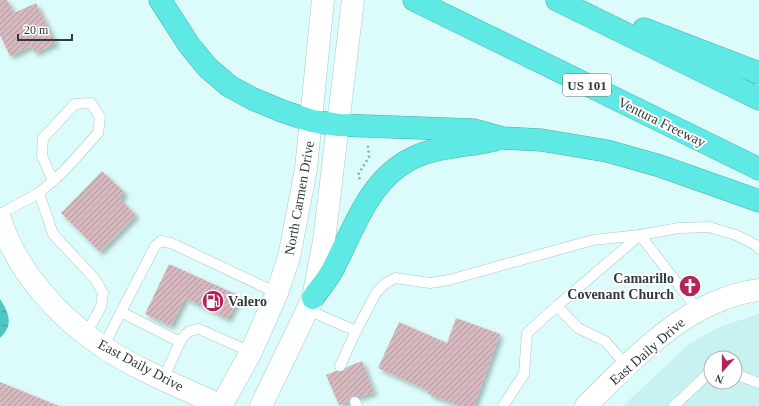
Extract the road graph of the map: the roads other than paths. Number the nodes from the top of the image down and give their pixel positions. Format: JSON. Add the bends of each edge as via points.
{"nodes":[{"id":1,"x":160,"y":0,"type":"edge"},
{"id":2,"x":324,"y":0,"type":"edge"},
{"id":3,"x":353,"y":0,"type":"edge"},
{"id":4,"x":414,"y":0,"type":"edge"},
{"id":5,"x":557,"y":0,"type":"edge"},
{"id":6,"x":569,"y":0,"type":"edge"},
{"id":7,"x":759,"y":73,"type":"edge"},
{"id":8,"x":759,"y":99,"type":"edge"},
{"id":9,"x":312,"y":121,"type":"junction"},
{"id":10,"x":338,"y":125,"type":"junction"},
{"id":11,"x":503,"y":138,"type":"junction"},
{"id":12,"x":759,"y":170,"type":"edge"},
{"id":13,"x":53,"y":181,"type":"junction"},
{"id":14,"x":39,"y":193,"type":"junction"},
{"id":15,"x":759,"y":201,"type":"edge"},
{"id":16,"x":0,"y":214,"type":"edge"},
{"id":17,"x":0,"y":219,"type":"edge"},
{"id":18,"x":640,"y":235,"type":"junction"},
{"id":19,"x":759,"y":249,"type":"edge"},
{"id":20,"x":759,"y":290,"type":"edge"},
{"id":21,"x":277,"y":293,"type":"junction"},
{"id":22,"x":310,"y":304,"type":"junction"},
{"id":23,"x":557,"y":306,"type":"junction"},
{"id":24,"x":698,"y":310,"type":"junction"},
{"id":25,"x":121,"y":312,"type":"junction"},
{"id":26,"x":356,"y":331,"type":"junction"},
{"id":27,"x":94,"y":340,"type":"junction"},
{"id":28,"x":180,"y":342,"type":"junction"},
{"id":29,"x":251,"y":352,"type":"junction"},
{"id":30,"x":340,"y":366,"type":"dead end"},
{"id":31,"x":628,"y":366,"type":"junction"},
{"id":32,"x":743,"y":377,"type":"edge"},
{"id":33,"x":703,"y":379,"type":"edge"},
{"id":34,"x":163,"y":380,"type":"junction"},
{"id":35,"x":759,"y":383,"type":"edge"},
{"id":36,"x":221,"y":406,"type":"edge"},
{"id":37,"x":261,"y":406,"type":"edge"},
{"id":38,"x":503,"y":406,"type":"edge"},
{"id":39,"x":586,"y":406,"type":"edge"},
{"id":40,"x":674,"y":406,"type":"edge"}],
"edges":[{"from":1,"to":9,"type":"highway","via":[[207,67],[229,86],[253,99]]},
{"from":2,"to":9,"type":"main road","name":"North Carmen Drive"},
{"from":3,"to":10,"type":"main road","name":"North Carmen Drive"},
{"from":4,"to":12,"type":"highway","name":"Ventura Freeway","number":"US 101"},
{"from":5,"to":8,"type":"highway"},
{"from":6,"to":7,"type":"highway"},
{"from":9,"to":10,"type":"highway"},
{"from":9,"to":21,"type":"main road","name":"North Carmen Drive","via":[[298,218]]},
{"from":10,"to":11,"type":"highway","via":[[474,130]]},
{"from":10,"to":22,"type":"main road","name":"North Carmen Drive","via":[[324,241]]},
{"from":11,"to":15,"type":"highway","via":[[541,140],[607,151],[660,166]]},
{"from":11,"to":22,"type":"highway","via":[[421,154],[394,169],[370,196],[331,272]]},
{"from":13,"to":13,"type":"lane","via":[[98,133],[100,116],[91,103],[75,104],[43,138],[42,156]]},
{"from":13,"to":14,"type":"lane"},
{"from":14,"to":16,"type":"lane"},
{"from":14,"to":27,"type":"lane","via":[[53,234],[95,279],[103,293]]},
{"from":17,"to":27,"type":"main road","name":"East Daily Drive","via":[[12,248],[40,290],[56,308]]},
{"from":18,"to":19,"type":"lane","via":[[679,228],[709,227],[736,235]]},
{"from":18,"to":23,"type":"lane"},
{"from":18,"to":24,"type":"lane"},
{"from":18,"to":26,"type":"lane","via":[[593,240],[449,280],[430,283],[395,278],[376,293]]},
{"from":20,"to":24,"type":"main road","name":"East Daily Drive","via":[[732,295]]},
{"from":21,"to":25,"type":"lane","via":[[171,243],[161,241],[155,246]]},
{"from":21,"to":29,"type":"main road","name":"North Carmen Drive"},
{"from":22,"to":26,"type":"lane"},
{"from":22,"to":37,"type":"main road","name":"North Carmen Drive"},
{"from":23,"to":31,"type":"lane","via":[[578,328],[605,342]]},
{"from":23,"to":38,"type":"lane","via":[[527,333],[524,374]]},
{"from":24,"to":31,"type":"main road","name":"East Daily Drive","via":[[681,320]]},
{"from":25,"to":27,"type":"lane"},
{"from":25,"to":28,"type":"lane"},
{"from":26,"to":30,"type":"lane"},
{"from":27,"to":34,"type":"main road","name":"East Daily Drive"},
{"from":28,"to":29,"type":"lane","via":[[190,330],[199,329]]},
{"from":28,"to":34,"type":"lane"},
{"from":29,"to":36,"type":"main road","name":"North Carmen Drive"},
{"from":31,"to":39,"type":"main road","name":"East Daily Drive"},
{"from":32,"to":35,"type":"lane"},
{"from":33,"to":40,"type":"lane"},
{"from":34,"to":36,"type":"main road","name":"East Daily Drive"}]}
